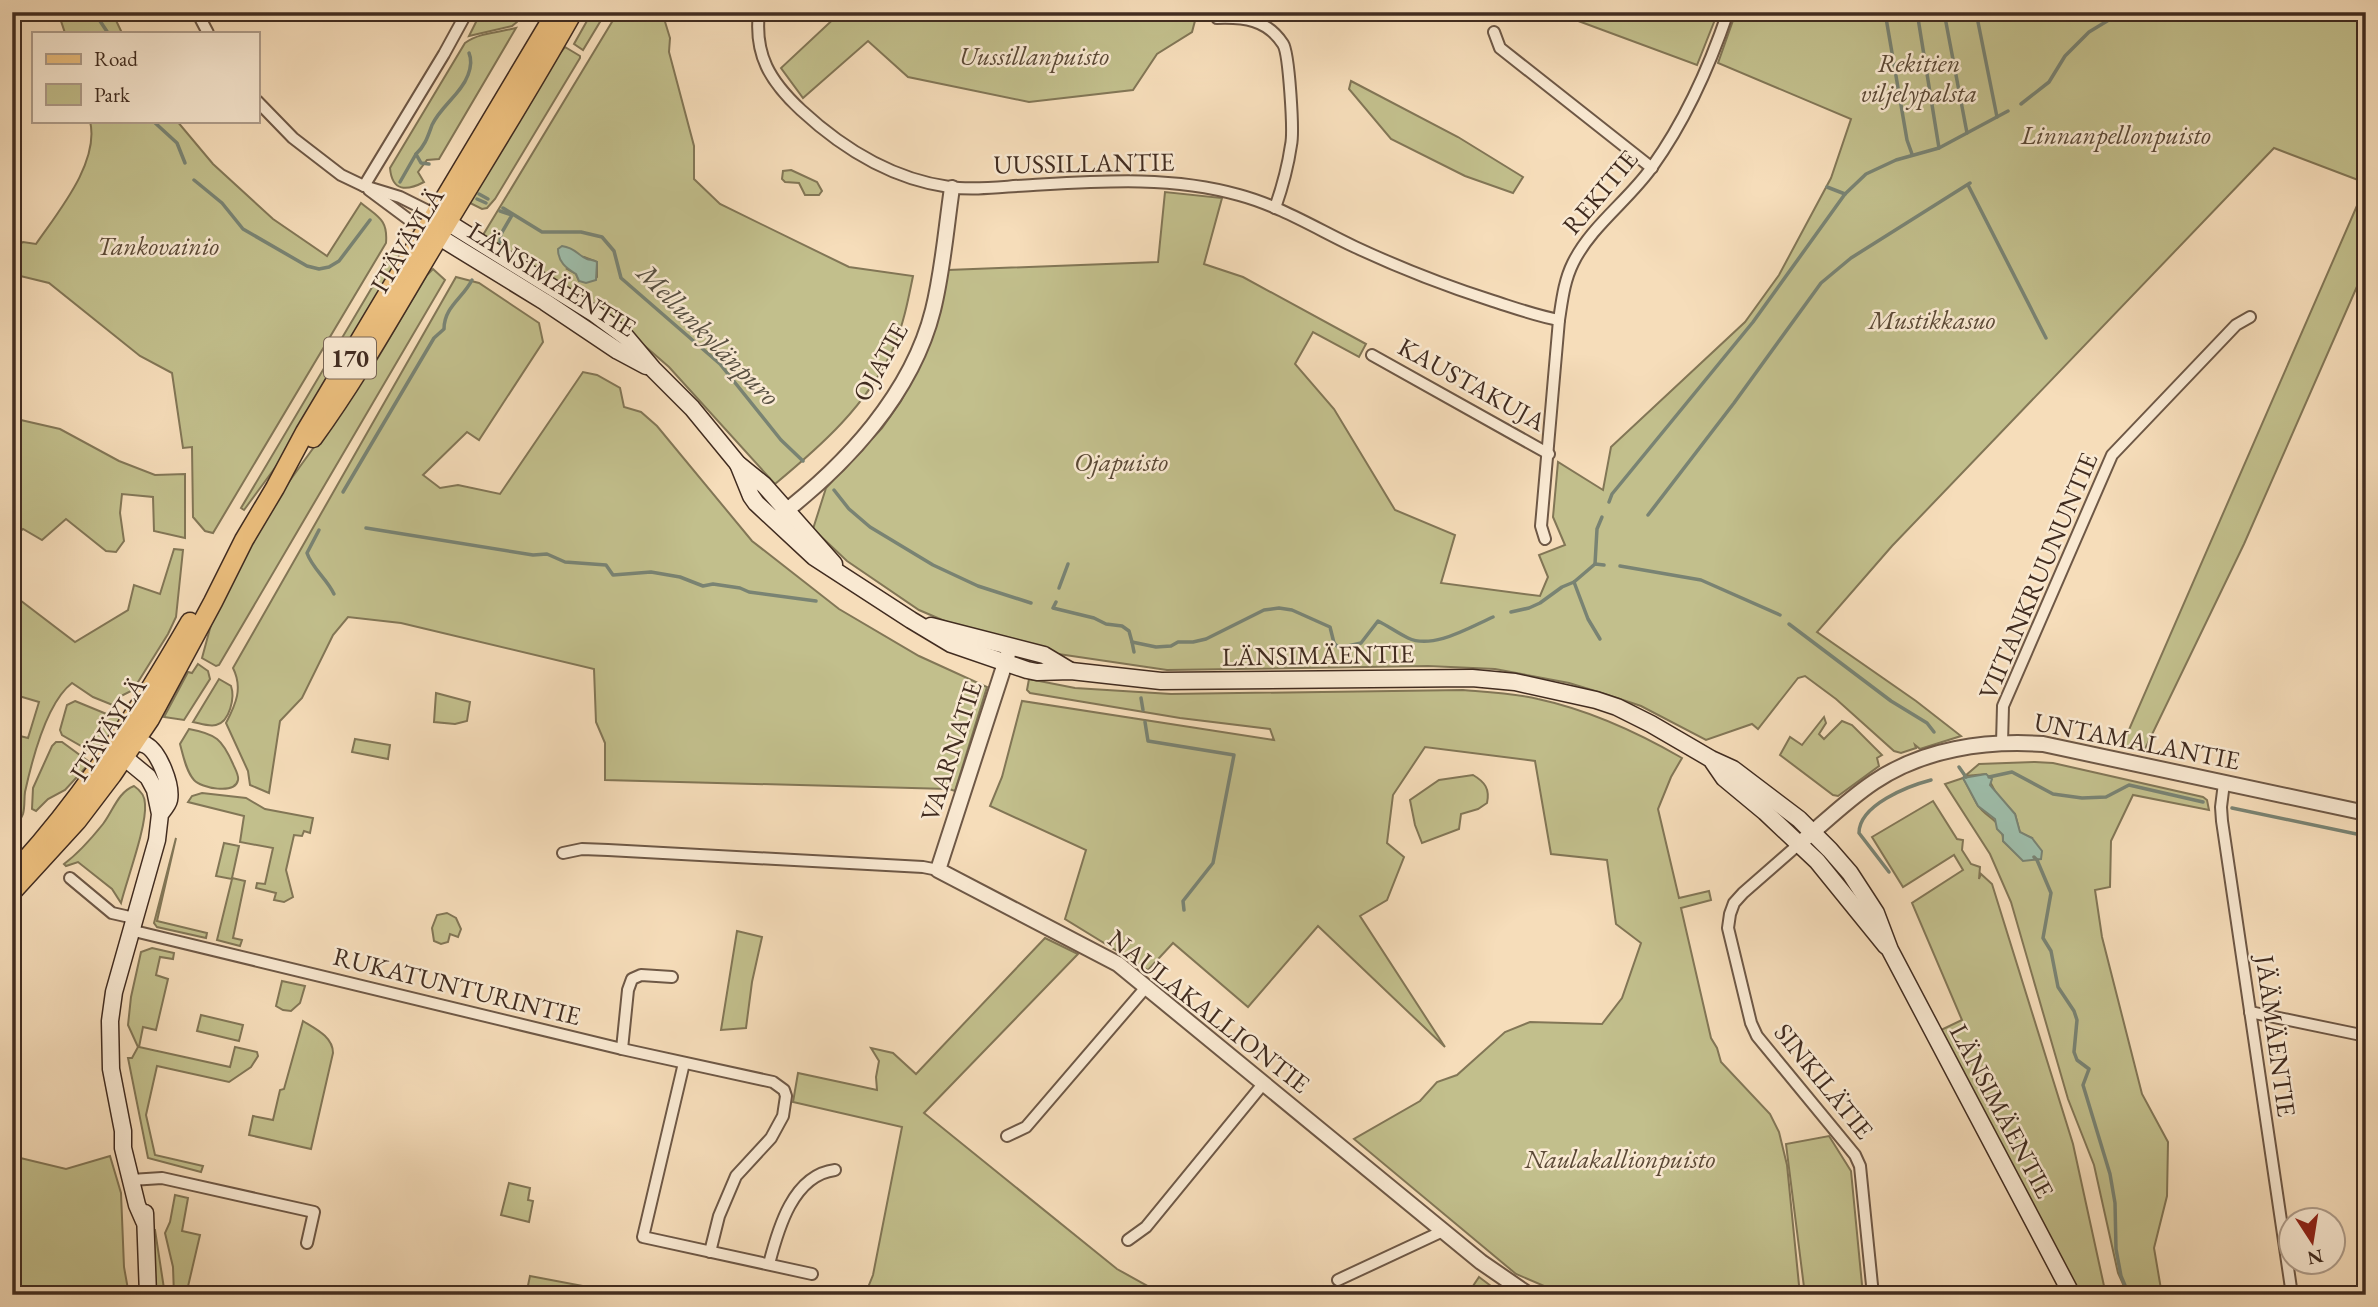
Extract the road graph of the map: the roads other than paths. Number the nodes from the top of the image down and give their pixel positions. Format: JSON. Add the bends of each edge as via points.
{"nodes":[{"id":1,"x":197,"y":12,"type":"edge"},
{"id":2,"x":467,"y":12,"type":"edge"},
{"id":3,"x":556,"y":12,"type":"edge"},
{"id":4,"x":573,"y":12,"type":"edge"},
{"id":5,"x":759,"y":12,"type":"edge"},
{"id":6,"x":1728,"y":12,"type":"edge"},
{"id":7,"x":1217,"y":18,"type":"dead end"},
{"id":8,"x":207,"y":32,"type":"edge"},
{"id":9,"x":1494,"y":33,"type":"dead end"},
{"id":10,"x":259,"y":103,"type":"edge"},
{"id":11,"x":1652,"y":168,"type":"junction"},
{"id":12,"x":364,"y":186,"type":"junction"},
{"id":13,"x":952,"y":188,"type":"junction"},
{"id":14,"x":1275,"y":208,"type":"junction"},
{"id":15,"x":436,"y":225,"type":"junction"},
{"id":16,"x":2250,"y":317,"type":"dead end"},
{"id":17,"x":1559,"y":320,"type":"junction"},
{"id":18,"x":1372,"y":355,"type":"dead end"},
{"id":19,"x":1549,"y":454,"type":"junction"},
{"id":20,"x":780,"y":516,"type":"junction"},
{"id":21,"x":1545,"y":539,"type":"dead end"},
{"id":22,"x":1007,"y":656,"type":"junction"},
{"id":23,"x":2002,"y":743,"type":"junction"},
{"id":24,"x":126,"y":747,"type":"junction"},
{"id":25,"x":1711,"y":759,"type":"junction"},
{"id":26,"x":2224,"y":783,"type":"junction"},
{"id":27,"x":2366,"y":813,"type":"edge"},
{"id":28,"x":160,"y":814,"type":"junction"},
{"id":29,"x":1814,"y":832,"type":"junction"},
{"id":30,"x":1800,"y":844,"type":"junction"},
{"id":31,"x":563,"y":853,"type":"dead end"},
{"id":32,"x":938,"y":870,"type":"junction"},
{"id":33,"x":12,"y":874,"type":"edge"},
{"id":34,"x":70,"y":878,"type":"dead end"},
{"id":35,"x":12,"y":892,"type":"edge"},
{"id":36,"x":132,"y":924,"type":"junction"},
{"id":37,"x":1890,"y":950,"type":"junction"},
{"id":38,"x":672,"y":977,"type":"dead end"},
{"id":39,"x":1147,"y":986,"type":"junction"},
{"id":40,"x":2249,"y":1012,"type":"junction"},
{"id":41,"x":2366,"y":1036,"type":"edge"},
{"id":42,"x":622,"y":1049,"type":"junction"},
{"id":43,"x":684,"y":1063,"type":"junction"},
{"id":44,"x":1263,"y":1084,"type":"junction"},
{"id":45,"x":1007,"y":1136,"type":"dead end"},
{"id":46,"x":835,"y":1170,"type":"dead end"},
{"id":47,"x":136,"y":1179,"type":"junction"},
{"id":48,"x":1443,"y":1231,"type":"junction"},
{"id":49,"x":1128,"y":1240,"type":"dead end"},
{"id":50,"x":307,"y":1243,"type":"dead end"},
{"id":51,"x":710,"y":1252,"type":"junction"},
{"id":52,"x":769,"y":1264,"type":"junction"},
{"id":53,"x":811,"y":1274,"type":"dead end"},
{"id":54,"x":1338,"y":1280,"type":"dead end"},
{"id":55,"x":148,"y":1295,"type":"edge"},
{"id":56,"x":1528,"y":1295,"type":"edge"},
{"id":57,"x":1873,"y":1295,"type":"edge"},
{"id":58,"x":2071,"y":1295,"type":"edge"},
{"id":59,"x":2292,"y":1295,"type":"edge"}],
"edges":[{"from":1,"to":8,"type":"street"},
{"from":2,"to":12,"type":"street"},
{"from":3,"to":15,"type":"main road","name":"ITÄVÄYLÄ","number":"170"},
{"from":4,"to":15,"type":"main road","name":"ITÄVÄYLÄ","number":"170","via":[[543,66]]},
{"from":5,"to":13,"type":"street","name":"UUSSILLANTIE","via":[[758,40],[764,63],[816,124],[848,149],[881,166]]},
{"from":6,"to":11,"type":"street","name":"REKITIE","via":[[1702,78]]},
{"from":7,"to":14,"type":"street","via":[[1256,21],[1284,45],[1292,142]]},
{"from":9,"to":11,"type":"street","via":[[1500,48]]},
{"from":10,"to":12,"type":"street","via":[[322,161]]},
{"from":11,"to":17,"type":"street","name":"REKITIE","via":[[1581,249],[1564,288]]},
{"from":12,"to":15,"type":"street","via":[[400,197]]},
{"from":12,"to":15,"type":"street","via":[[408,219]]},
{"from":13,"to":14,"type":"street","name":"UUSSILLANTIE","via":[[1140,180],[1206,187]]},
{"from":13,"to":20,"type":"street","name":"OJATIE","via":[[933,308],[915,359],[889,404],[858,443]]},
{"from":14,"to":17,"type":"street","name":"UUSSILLANTIE","via":[[1414,273]]},
{"from":15,"to":20,"type":"main road","name":"LÄNSIMÄENTIE","via":[[618,351],[653,369],[738,464],[751,496]]},
{"from":15,"to":24,"type":"main road","name":"ITÄVÄYLÄ","number":"170","via":[[305,432],[150,719]]},
{"from":16,"to":23,"type":"street","name":"VIITANKRUUNUNTIE","via":[[2236,325],[2112,455],[2003,706]]},
{"from":17,"to":19,"type":"street","name":"REKITIE"},
{"from":18,"to":19,"type":"street","name":"KAUSTAKUJA"},
{"from":19,"to":21,"type":"street","name":"REKITIE","via":[[1541,526]]},
{"from":20,"to":22,"type":"main road","name":"LÄNSIMÄENTIE","via":[[814,557],[911,620],[951,644]]},
{"from":22,"to":25,"type":"main road","name":"LÄNSIMÄENTIE","via":[[1037,672],[1161,681],[1472,678],[1515,682],[1564,693],[1615,715],[1651,724]]},
{"from":22,"to":32,"type":"street","name":"VAARNATIE"},
{"from":23,"to":26,"type":"street","name":"UNTAMALANTIE","via":[[2043,744]]},
{"from":23,"to":29,"type":"street","name":"UNTAMALANTIE","via":[[1950,750],[1896,770],[1859,793]]},
{"from":24,"to":28,"type":"main road","via":[[155,790]]},
{"from":24,"to":28,"type":"main road","via":[[148,746],[157,757],[170,787],[169,802]]},
{"from":24,"to":33,"type":"main road","name":"ITÄVÄYLÄ","number":"170"},
{"from":24,"to":35,"type":"main road","name":"ITÄVÄYLÄ","number":"170","via":[[77,821]]},
{"from":25,"to":29,"type":"main road","name":"LÄNSIMÄENTIE","via":[[1733,769]]},
{"from":25,"to":30,"type":"main road","name":"LÄNSIMÄENTIE","via":[[1724,778]]},
{"from":26,"to":27,"type":"street","name":"UNTAMALANTIE"},
{"from":26,"to":40,"type":"street","name":"JÄÄMÄENTIE","via":[[2222,821]]},
{"from":28,"to":36,"type":"main road"},
{"from":29,"to":30,"type":"street","name":"UNTAMALANTIE"},
{"from":29,"to":37,"type":"main road","name":"LÄNSIMÄENTIE","via":[[1864,893]]},
{"from":30,"to":37,"type":"main road","name":"LÄNSIMÄENTIE"},
{"from":30,"to":57,"type":"street","name":"SINKILÄTIE","via":[[1734,903],[1728,928],[1756,1036],[1860,1166]]},
{"from":31,"to":32,"type":"street","name":"NAULAKALLIONTIE","via":[[608,850]]},
{"from":32,"to":39,"type":"street","name":"NAULAKALLIONTIE","via":[[1101,953]]},
{"from":34,"to":36,"type":"street","name":"RUKATUNTURINTIE","via":[[112,914]]},
{"from":36,"to":42,"type":"street","name":"RUKATUNTURINTIE"},
{"from":36,"to":47,"type":"main road","via":[[110,1021],[111,1069],[123,1131],[133,1145]]},
{"from":37,"to":58,"type":"main road","name":"LÄNSIMÄENTIE"},
{"from":38,"to":42,"type":"street","via":[[641,975],[632,979]]},
{"from":39,"to":44,"type":"street","name":"NAULAKALLIONTIE"},
{"from":39,"to":45,"type":"street","via":[[1026,1127]]},
{"from":40,"to":41,"type":"street"},
{"from":40,"to":59,"type":"street","name":"JÄÄMÄENTIE"},
{"from":42,"to":43,"type":"street","name":"RUKATUNTURINTIE"},
{"from":43,"to":51,"type":"street","via":[[643,1237]]},
{"from":43,"to":51,"type":"street","name":"RUKATUNTURINTIE","via":[[773,1082],[786,1096],[783,1115],[771,1138],[736,1176]]},
{"from":44,"to":48,"type":"street","name":"NAULAKALLIONTIE"},
{"from":44,"to":49,"type":"street","via":[[1146,1227]]},
{"from":46,"to":52,"type":"street","via":[[811,1178],[793,1201]]},
{"from":47,"to":50,"type":"street","via":[[162,1178],[314,1212]]},
{"from":47,"to":55,"type":"main road","via":[[147,1203]]},
{"from":48,"to":54,"type":"street"},
{"from":48,"to":56,"type":"street","name":"NAULAKALLIONTIE"},
{"from":51,"to":52,"type":"street"},
{"from":52,"to":53,"type":"street"}]}
